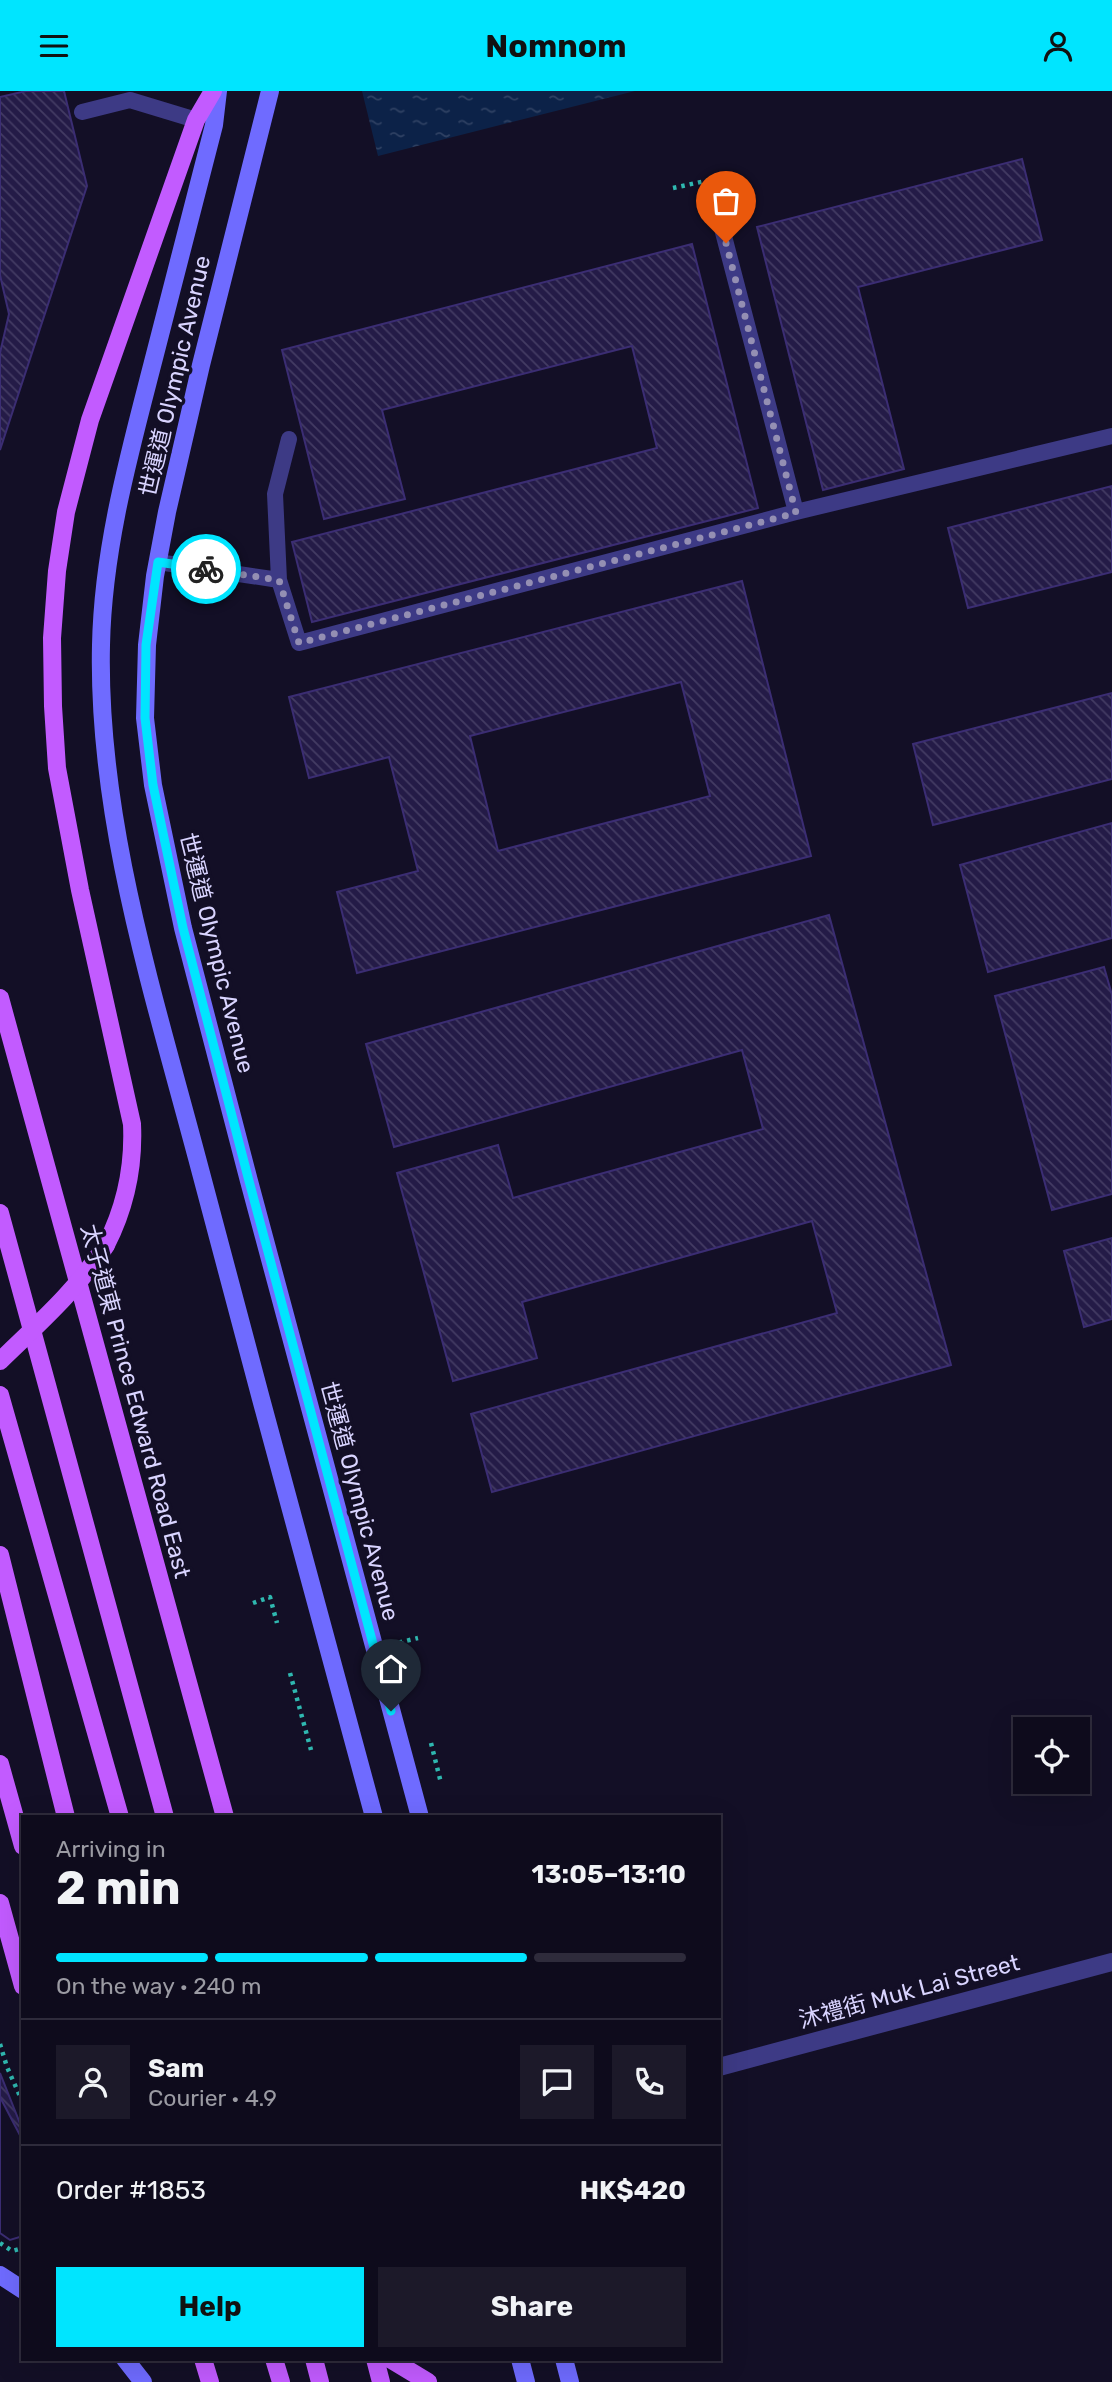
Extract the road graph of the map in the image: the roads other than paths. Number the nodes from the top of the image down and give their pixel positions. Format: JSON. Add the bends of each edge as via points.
{"nodes":[{"id":1,"x":215,"y":91,"type":"edge"},
{"id":2,"x":270,"y":91,"type":"edge"},
{"id":3,"x":82,"y":112,"type":"dead end"},
{"id":4,"x":196,"y":120,"type":"junction"},
{"id":5,"x":719,"y":217,"type":"road end"},
{"id":6,"x":1112,"y":436,"type":"edge"},
{"id":7,"x":289,"y":439,"type":"dead end"},
{"id":8,"x":796,"y":513,"type":"junction"},
{"id":9,"x":158,"y":562,"type":"junction"},
{"id":10,"x":279,"y":580,"type":"junction"},
{"id":11,"x":0,"y":998,"type":"edge"},
{"id":12,"x":0,"y":1213,"type":"edge"},
{"id":13,"x":0,"y":1361,"type":"edge"},
{"id":14,"x":0,"y":1395,"type":"edge"},
{"id":15,"x":0,"y":1555,"type":"edge"},
{"id":16,"x":0,"y":1764,"type":"edge"},
{"id":17,"x":65,"y":1815,"type":"edge"},
{"id":18,"x":119,"y":1815,"type":"edge"},
{"id":19,"x":165,"y":1815,"type":"edge"},
{"id":20,"x":224,"y":1815,"type":"edge"},
{"id":21,"x":373,"y":1815,"type":"edge"},
{"id":22,"x":419,"y":1815,"type":"edge"},
{"id":23,"x":21,"y":1839,"type":"edge"},
{"id":24,"x":0,"y":1903,"type":"edge"},
{"id":25,"x":1112,"y":1962,"type":"edge"},
{"id":26,"x":21,"y":1979,"type":"edge"},
{"id":27,"x":721,"y":2066,"type":"edge"},
{"id":28,"x":0,"y":2275,"type":"edge"},
{"id":29,"x":21,"y":2289,"type":"edge"},
{"id":30,"x":127,"y":2361,"type":"edge"},
{"id":31,"x":204,"y":2361,"type":"edge"},
{"id":32,"x":275,"y":2361,"type":"edge"},
{"id":33,"x":315,"y":2361,"type":"edge"},
{"id":34,"x":376,"y":2361,"type":"edge"},
{"id":35,"x":393,"y":2361,"type":"edge"},
{"id":36,"x":521,"y":2361,"type":"edge"},
{"id":37,"x":565,"y":2361,"type":"edge"},
{"id":38,"x":143,"y":2382,"type":"edge"},
{"id":39,"x":211,"y":2382,"type":"edge"},
{"id":40,"x":281,"y":2382,"type":"edge"},
{"id":41,"x":320,"y":2382,"type":"edge"},
{"id":42,"x":381,"y":2382,"type":"edge"},
{"id":43,"x":428,"y":2382,"type":"edge"},
{"id":44,"x":526,"y":2382,"type":"edge"},
{"id":45,"x":570,"y":2382,"type":"edge"}],
"edges":[{"from":1,"to":4,"type":"main road"},
{"from":1,"to":21,"type":"main road","name":"世運道 Olympic Avenue","via":[[214,125],[120,493],[107,566],[102,716],[114,814],[158,1013]]},
{"from":2,"to":9,"type":"main road","name":"世運道 Olympic Avenue","via":[[183,436]]},
{"from":3,"to":4,"type":"lane","via":[[130,100]]},
{"from":4,"to":13,"type":"main road","bridge":true,"via":[[90,420],[66,512],[52,638],[57,768],[132,1124],[130,1173],[120,1215],[106,1245],[79,1283]]},
{"from":5,"to":8,"type":"lane"},
{"from":6,"to":8,"type":"lane"},
{"from":7,"to":10,"type":"lane","via":[[275,494]]},
{"from":8,"to":10,"type":"lane","via":[[299,643]]},
{"from":9,"to":10,"type":"lane"},
{"from":9,"to":22,"type":"main road","name":"世運道 Olympic Avenue","via":[[146,645],[145,718],[168,857],[249,1181]]},
{"from":11,"to":20,"type":"main road","name":"太子道東 Prince Edward Road East"},
{"from":12,"to":19,"type":"main road"},
{"from":14,"to":18,"type":"main road"},
{"from":15,"to":17,"type":"main road"},
{"from":16,"to":23,"type":"main road"},
{"from":24,"to":26,"type":"main road"},
{"from":25,"to":27,"type":"street","name":"沐禮街 Muk Lai Street"},
{"from":28,"to":29,"type":"main road"},
{"from":30,"to":38,"type":"main road"},
{"from":31,"to":39,"type":"main road"},
{"from":32,"to":40,"type":"main road"},
{"from":33,"to":41,"type":"main road"},
{"from":34,"to":42,"type":"main road"},
{"from":35,"to":43,"type":"main road"},
{"from":36,"to":44,"type":"main road"},
{"from":37,"to":45,"type":"main road"}]}
